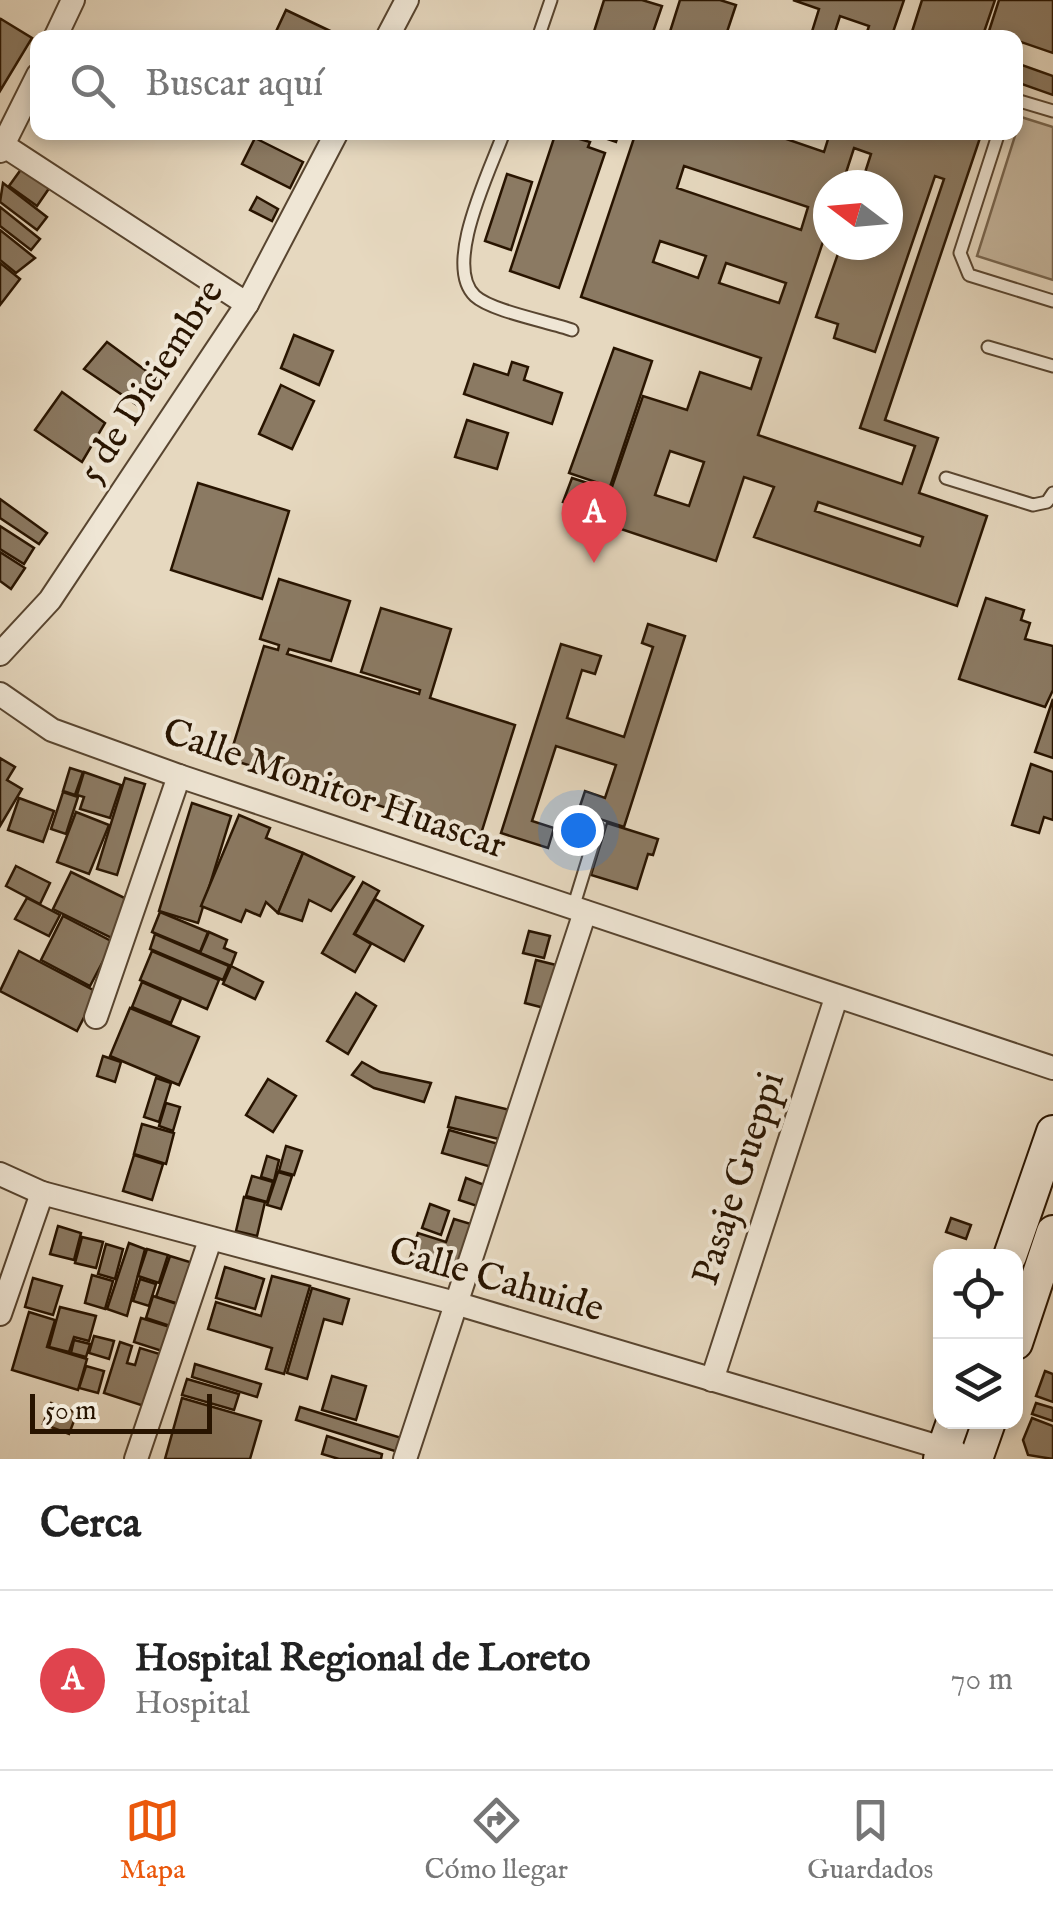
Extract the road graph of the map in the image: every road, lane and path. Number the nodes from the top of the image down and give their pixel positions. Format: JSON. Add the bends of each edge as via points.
{"nodes":[{"id":1,"x":72,"y":0,"type":"edge"},
{"id":2,"x":407,"y":0,"type":"edge"},
{"id":3,"x":551,"y":0,"type":"edge"},
{"id":4,"x":59,"y":30,"type":"edge"},
{"id":5,"x":391,"y":30,"type":"edge"},
{"id":6,"x":541,"y":30,"type":"edge"},
{"id":7,"x":30,"y":91,"type":"edge"},
{"id":8,"x":1023,"y":102,"type":"edge"},
{"id":9,"x":1053,"y":111,"type":"edge"},
{"id":10,"x":333,"y":140,"type":"edge"},
{"id":11,"x":501,"y":140,"type":"edge"},
{"id":12,"x":996,"y":140,"type":"edge"},
{"id":13,"x":1,"y":147,"type":"edge"},
{"id":14,"x":1053,"y":301,"type":"edge"},
{"id":15,"x":247,"y":304,"type":"junction"},
{"id":16,"x":572,"y":330,"type":"dead end"},
{"id":17,"x":988,"y":347,"type":"dead end"},
{"id":18,"x":1053,"y":366,"type":"edge"},
{"id":19,"x":946,"y":478,"type":"dead end"},
{"id":20,"x":1053,"y":493,"type":"edge"},
{"id":21,"x":0,"y":654,"type":"edge"},
{"id":22,"x":0,"y":694,"type":"edge"},
{"id":23,"x":179,"y":776,"type":"junction"},
{"id":24,"x":598,"y":827,"type":"dead end"},
{"id":25,"x":580,"y":910,"type":"junction"},
{"id":26,"x":836,"y":998,"type":"junction"},
{"id":27,"x":96,"y":1017,"type":"dead end"},
{"id":28,"x":1053,"y":1068,"type":"edge"},
{"id":29,"x":1053,"y":1132,"type":"edge"},
{"id":30,"x":0,"y":1174,"type":"edge"},
{"id":31,"x":42,"y":1193,"type":"junction"},
{"id":32,"x":1053,"y":1232,"type":"edge"},
{"id":33,"x":210,"y":1240,"type":"junction"},
{"id":34,"x":1012,"y":1249,"type":"edge"},
{"id":35,"x":455,"y":1303,"type":"junction"},
{"id":36,"x":0,"y":1314,"type":"edge"},
{"id":37,"x":1017,"y":1339,"type":"edge"},
{"id":38,"x":712,"y":1380,"type":"junction"},
{"id":39,"x":981,"y":1429,"type":"edge"},
{"id":40,"x":957,"y":1449,"type":"edge"},
{"id":41,"x":136,"y":1459,"type":"edge"},
{"id":42,"x":405,"y":1459,"type":"edge"}],
"edges":[{"from":1,"to":4,"type":"street"},
{"from":2,"to":5,"type":"street"},
{"from":3,"to":6,"type":"lane"},
{"from":7,"to":13,"type":"street"},
{"from":8,"to":9,"type":"lane"},
{"from":10,"to":15,"type":"street","name":"5 de Diciembre"},
{"from":11,"to":16,"type":"lane","via":[[462,250],[466,285],[477,299]]},
{"from":12,"to":14,"type":"lane","via":[[960,252],[962,266],[969,275]]},
{"from":13,"to":15,"type":"street"},
{"from":15,"to":21,"type":"street","name":"5 de Diciembre","via":[[50,600]]},
{"from":17,"to":18,"type":"lane"},
{"from":19,"to":20,"type":"lane","via":[[1033,505]]},
{"from":22,"to":23,"type":"street","name":"Calle Monitor Huascar","via":[[52,730]]},
{"from":23,"to":25,"type":"street","name":"Calle Monitor Huascar"},
{"from":23,"to":27,"type":"street"},
{"from":24,"to":25,"type":"lane"},
{"from":25,"to":26,"type":"street","name":"Calle Monitor Huascar"},
{"from":25,"to":35,"type":"street"},
{"from":26,"to":28,"type":"street","name":"Calle Monitor Huascar"},
{"from":26,"to":38,"type":"street","name":"Pasaje Gueppi"},
{"from":29,"to":34,"type":"main road"},
{"from":30,"to":31,"type":"street","name":"Calle Cahuide"},
{"from":31,"to":33,"type":"street","name":"Calle Cahuide"},
{"from":31,"to":36,"type":"street"},
{"from":32,"to":37,"type":"main road"},
{"from":33,"to":35,"type":"street","name":"Calle Cahuide"},
{"from":33,"to":41,"type":"street"},
{"from":35,"to":38,"type":"street","name":"Calle Cahuide"},
{"from":35,"to":42,"type":"street"},
{"from":38,"to":40,"type":"street","name":"Calle Cahuide"},
{"from":39,"to":40,"type":"main road"}]}
